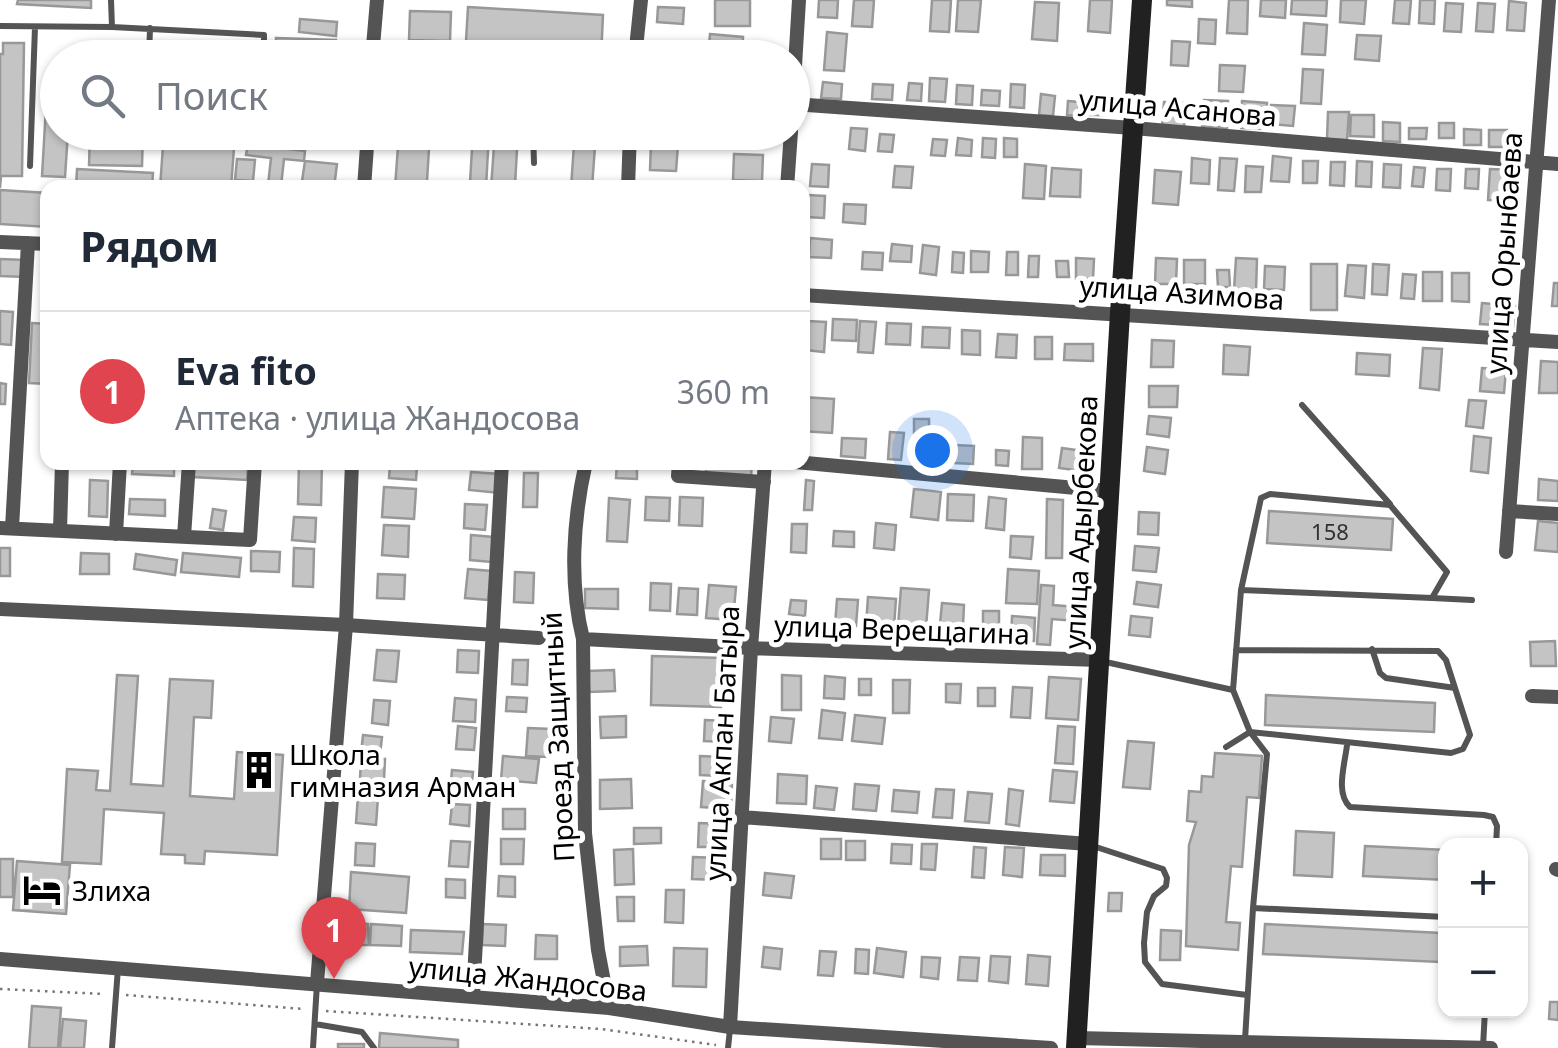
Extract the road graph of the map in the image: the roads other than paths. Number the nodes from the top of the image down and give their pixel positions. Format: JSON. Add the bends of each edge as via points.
{"nodes":[{"id":1,"x":111,"y":0,"type":"edge"},
{"id":2,"x":377,"y":0,"type":"edge"},
{"id":3,"x":641,"y":0,"type":"edge"},
{"id":4,"x":800,"y":0,"type":"edge"},
{"id":5,"x":1142,"y":0,"type":"edge"},
{"id":6,"x":1549,"y":0,"type":"edge"},
{"id":7,"x":0,"y":26,"type":"edge"},
{"id":8,"x":35,"y":27,"type":"junction"},
{"id":9,"x":112,"y":27,"type":"junction"},
{"id":10,"x":150,"y":28,"type":"junction"},
{"id":11,"x":150,"y":40,"type":"edge"},
{"id":12,"x":264,"y":40,"type":"edge"},
{"id":13,"x":376,"y":40,"type":"edge"},
{"id":14,"x":637,"y":40,"type":"edge"},
{"id":15,"x":797,"y":40,"type":"edge"},
{"id":16,"x":810,"y":105,"type":"edge"},
{"id":17,"x":1133,"y":128,"type":"junction"},
{"id":18,"x":367,"y":150,"type":"edge"},
{"id":19,"x":534,"y":150,"type":"edge"},
{"id":20,"x":629,"y":150,"type":"edge"},
{"id":21,"x":790,"y":150,"type":"edge"},
{"id":22,"x":1534,"y":162,"type":"junction"},
{"id":23,"x":534,"y":164,"type":"dead end"},
{"id":24,"x":1558,"y":164,"type":"edge"},
{"id":25,"x":30,"y":166,"type":"dead end"},
{"id":26,"x":365,"y":180,"type":"edge"},
{"id":27,"x":628,"y":180,"type":"edge"},
{"id":28,"x":788,"y":180,"type":"edge"},
{"id":29,"x":0,"y":242,"type":"edge"},
{"id":30,"x":28,"y":242,"type":"junction"},
{"id":31,"x":40,"y":243,"type":"edge"},
{"id":32,"x":810,"y":295,"type":"edge"},
{"id":33,"x":1120,"y":313,"type":"junction"},
{"id":34,"x":1522,"y":339,"type":"junction"},
{"id":35,"x":1558,"y":342,"type":"edge"},
{"id":36,"x":1302,"y":404,"type":"dead end"},
{"id":37,"x":810,"y":463,"type":"edge"},
{"id":38,"x":62,"y":470,"type":"edge"},
{"id":39,"x":120,"y":470,"type":"edge"},
{"id":40,"x":188,"y":470,"type":"edge"},
{"id":41,"x":254,"y":470,"type":"edge"},
{"id":42,"x":352,"y":470,"type":"edge"},
{"id":43,"x":502,"y":470,"type":"edge"},
{"id":44,"x":584,"y":470,"type":"edge"},
{"id":45,"x":678,"y":470,"type":"edge"},
{"id":46,"x":765,"y":470,"type":"edge"},
{"id":47,"x":764,"y":482,"type":"junction"},
{"id":48,"x":1109,"y":491,"type":"junction"},
{"id":49,"x":1390,"y":504,"type":"junction"},
{"id":50,"x":1509,"y":511,"type":"junction"},
{"id":51,"x":1558,"y":514,"type":"edge"},
{"id":52,"x":6,"y":528,"type":"edge"},
{"id":53,"x":60,"y":531,"type":"junction"},
{"id":54,"x":116,"y":534,"type":"junction"},
{"id":55,"x":184,"y":537,"type":"junction"},
{"id":56,"x":1506,"y":552,"type":"dead end"},
{"id":57,"x":1241,"y":590,"type":"junction"},
{"id":58,"x":1432,"y":598,"type":"junction"},
{"id":59,"x":1472,"y":600,"type":"dead end"},
{"id":60,"x":0,"y":609,"type":"edge"},
{"id":61,"x":346,"y":625,"type":"junction"},
{"id":62,"x":494,"y":634,"type":"junction"},
{"id":63,"x":539,"y":638,"type":"dead end"},
{"id":64,"x":583,"y":639,"type":"junction"},
{"id":65,"x":751,"y":648,"type":"junction"},
{"id":66,"x":1236,"y":650,"type":"junction"},
{"id":67,"x":1372,"y":650,"type":"junction"},
{"id":68,"x":1099,"y":660,"type":"junction"},
{"id":69,"x":1455,"y":688,"type":"junction"},
{"id":70,"x":1233,"y":690,"type":"junction"},
{"id":71,"x":1532,"y":696,"type":"dead end"},
{"id":72,"x":1558,"y":697,"type":"edge"},
{"id":73,"x":1250,"y":732,"type":"junction"},
{"id":74,"x":1348,"y":745,"type":"junction"},
{"id":75,"x":1226,"y":747,"type":"dead end"},
{"id":76,"x":742,"y":817,"type":"junction"},
{"id":77,"x":1496,"y":838,"type":"edge"},
{"id":78,"x":1088,"y":844,"type":"junction"},
{"id":79,"x":1253,"y":908,"type":"junction"},
{"id":80,"x":1438,"y":917,"type":"edge"},
{"id":81,"x":0,"y":960,"type":"edge"},
{"id":82,"x":118,"y":966,"type":"junction"},
{"id":83,"x":317,"y":983,"type":"junction"},
{"id":84,"x":473,"y":996,"type":"junction"},
{"id":85,"x":1247,"y":996,"type":"junction"},
{"id":86,"x":609,"y":1008,"type":"junction"},
{"id":87,"x":1485,"y":1018,"type":"edge"},
{"id":88,"x":315,"y":1024,"type":"junction"},
{"id":89,"x":730,"y":1027,"type":"junction"},
{"id":90,"x":1244,"y":1042,"type":"junction"},
{"id":91,"x":1076,"y":1043,"type":"edge"},
{"id":92,"x":896,"y":1044,"type":"edge"},
{"id":93,"x":1314,"y":1045,"type":"edge"},
{"id":94,"x":728,"y":1047,"type":"edge"},
{"id":95,"x":112,"y":1048,"type":"edge"},
{"id":96,"x":313,"y":1048,"type":"edge"},
{"id":97,"x":374,"y":1048,"type":"edge"},
{"id":98,"x":1051,"y":1048,"type":"edge"},
{"id":99,"x":1483,"y":1048,"type":"edge"},
{"id":100,"x":1491,"y":1048,"type":"edge"}],
"edges":[{"from":1,"to":9,"type":"lane"},
{"from":2,"to":13,"type":"street"},
{"from":3,"to":14,"type":"street"},
{"from":4,"to":15,"type":"street"},
{"from":5,"to":17,"type":"main road","name":"улица Адырбекова"},
{"from":6,"to":22,"type":"street","name":"улица Орынбаева"},
{"from":7,"to":8,"type":"lane"},
{"from":8,"to":9,"type":"lane"},
{"from":8,"to":25,"type":"lane"},
{"from":9,"to":10,"type":"lane"},
{"from":10,"to":11,"type":"lane"},
{"from":10,"to":12,"type":"lane"},
{"from":16,"to":17,"type":"street","name":"улица Асанова"},
{"from":17,"to":22,"type":"street","name":"улица Асанова"},
{"from":17,"to":33,"type":"main road","name":"улица Адырбекова"},
{"from":18,"to":26,"type":"street"},
{"from":19,"to":23,"type":"lane"},
{"from":20,"to":27,"type":"street"},
{"from":21,"to":28,"type":"street"},
{"from":22,"to":24,"type":"street","name":"улица Асанова"},
{"from":22,"to":34,"type":"street","name":"улица Орынбаева"},
{"from":29,"to":30,"type":"street"},
{"from":30,"to":31,"type":"street"},
{"from":30,"to":52,"type":"street"},
{"from":32,"to":33,"type":"street","name":"улица Азимова"},
{"from":33,"to":34,"type":"street","name":"улица Азимова"},
{"from":33,"to":48,"type":"main road","name":"улица Адырбекова"},
{"from":34,"to":35,"type":"street","name":"улица Азимова"},
{"from":34,"to":50,"type":"street","name":"улица Орынбаева"},
{"from":36,"to":49,"type":"lane"},
{"from":37,"to":48,"type":"street"},
{"from":38,"to":53,"type":"street"},
{"from":39,"to":54,"type":"street"},
{"from":40,"to":55,"type":"street"},
{"from":41,"to":55,"type":"street","via":[[250,540]]},
{"from":42,"to":61,"type":"street"},
{"from":43,"to":62,"type":"street"},
{"from":44,"to":64,"type":"street","name":"Проезд Защитный","via":[[575,575]]},
{"from":45,"to":47,"type":"street","via":[[678,476]]},
{"from":46,"to":47,"type":"street","name":"улица Акпан Батыра"},
{"from":47,"to":65,"type":"street","name":"улица Акпан Батыра"},
{"from":48,"to":68,"type":"main road","name":"улица Адырбекова"},
{"from":49,"to":57,"type":"lane","via":[[1261,498]]},
{"from":49,"to":58,"type":"lane","via":[[1447,572]]},
{"from":50,"to":51,"type":"street"},
{"from":50,"to":56,"type":"street","name":"улица Орынбаева"},
{"from":52,"to":53,"type":"street"},
{"from":53,"to":54,"type":"street"},
{"from":54,"to":55,"type":"street"},
{"from":57,"to":58,"type":"lane"},
{"from":57,"to":66,"type":"lane"},
{"from":58,"to":59,"type":"lane"},
{"from":60,"to":61,"type":"street"},
{"from":61,"to":62,"type":"street"},
{"from":61,"to":83,"type":"street"},
{"from":62,"to":63,"type":"street"},
{"from":62,"to":84,"type":"street"},
{"from":64,"to":65,"type":"street","name":"улица Верещагина"},
{"from":64,"to":86,"type":"street","name":"Проезд Защитный","via":[[585,833]]},
{"from":65,"to":68,"type":"street","name":"улица Верещагина"},
{"from":65,"to":76,"type":"street","name":"улица Акпан Батыра"},
{"from":66,"to":67,"type":"lane"},
{"from":66,"to":70,"type":"lane"},
{"from":67,"to":69,"type":"lane","via":[[1386,678]]},
{"from":67,"to":69,"type":"lane","via":[[1438,651]]},
{"from":68,"to":70,"type":"lane"},
{"from":68,"to":78,"type":"main road","name":"улица Адырбекова"},
{"from":69,"to":74,"type":"lane","via":[[1470,736],[1463,749]]},
{"from":70,"to":73,"type":"lane"},
{"from":71,"to":72,"type":"street"},
{"from":73,"to":74,"type":"lane"},
{"from":73,"to":75,"type":"lane"},
{"from":73,"to":79,"type":"lane","via":[[1267,754]]},
{"from":74,"to":77,"type":"lane","via":[[1342,791],[1350,808],[1484,815],[1493,817]]},
{"from":76,"to":78,"type":"street"},
{"from":76,"to":89,"type":"street","name":"улица Акпан Батыра"},
{"from":78,"to":85,"type":"lane","via":[[1163,869],[1168,878],[1147,912],[1144,943],[1146,962],[1162,984]]},
{"from":78,"to":91,"type":"main road","name":"улица Адырбекова"},
{"from":79,"to":80,"type":"lane"},
{"from":79,"to":85,"type":"lane"},
{"from":81,"to":82,"type":"street","name":"улица Жандосова"},
{"from":82,"to":83,"type":"street","name":"улица Жандосова"},
{"from":82,"to":95,"type":"lane"},
{"from":83,"to":84,"type":"street","name":"улица Жандосова"},
{"from":83,"to":88,"type":"lane"},
{"from":84,"to":86,"type":"street","name":"улица Жандосова"},
{"from":85,"to":90,"type":"lane"},
{"from":86,"to":89,"type":"street","name":"улица Жандосова"},
{"from":87,"to":99,"type":"lane"},
{"from":88,"to":96,"type":"lane"},
{"from":88,"to":97,"type":"lane","via":[[362,1032]]},
{"from":89,"to":92,"type":"street","name":"улица Жандосова"},
{"from":89,"to":94,"type":"lane"},
{"from":90,"to":91,"type":"street"},
{"from":90,"to":93,"type":"street"},
{"from":92,"to":98,"type":"street","name":"улица Жандосова"},
{"from":93,"to":99,"type":"street"},
{"from":99,"to":100,"type":"street"}]}
